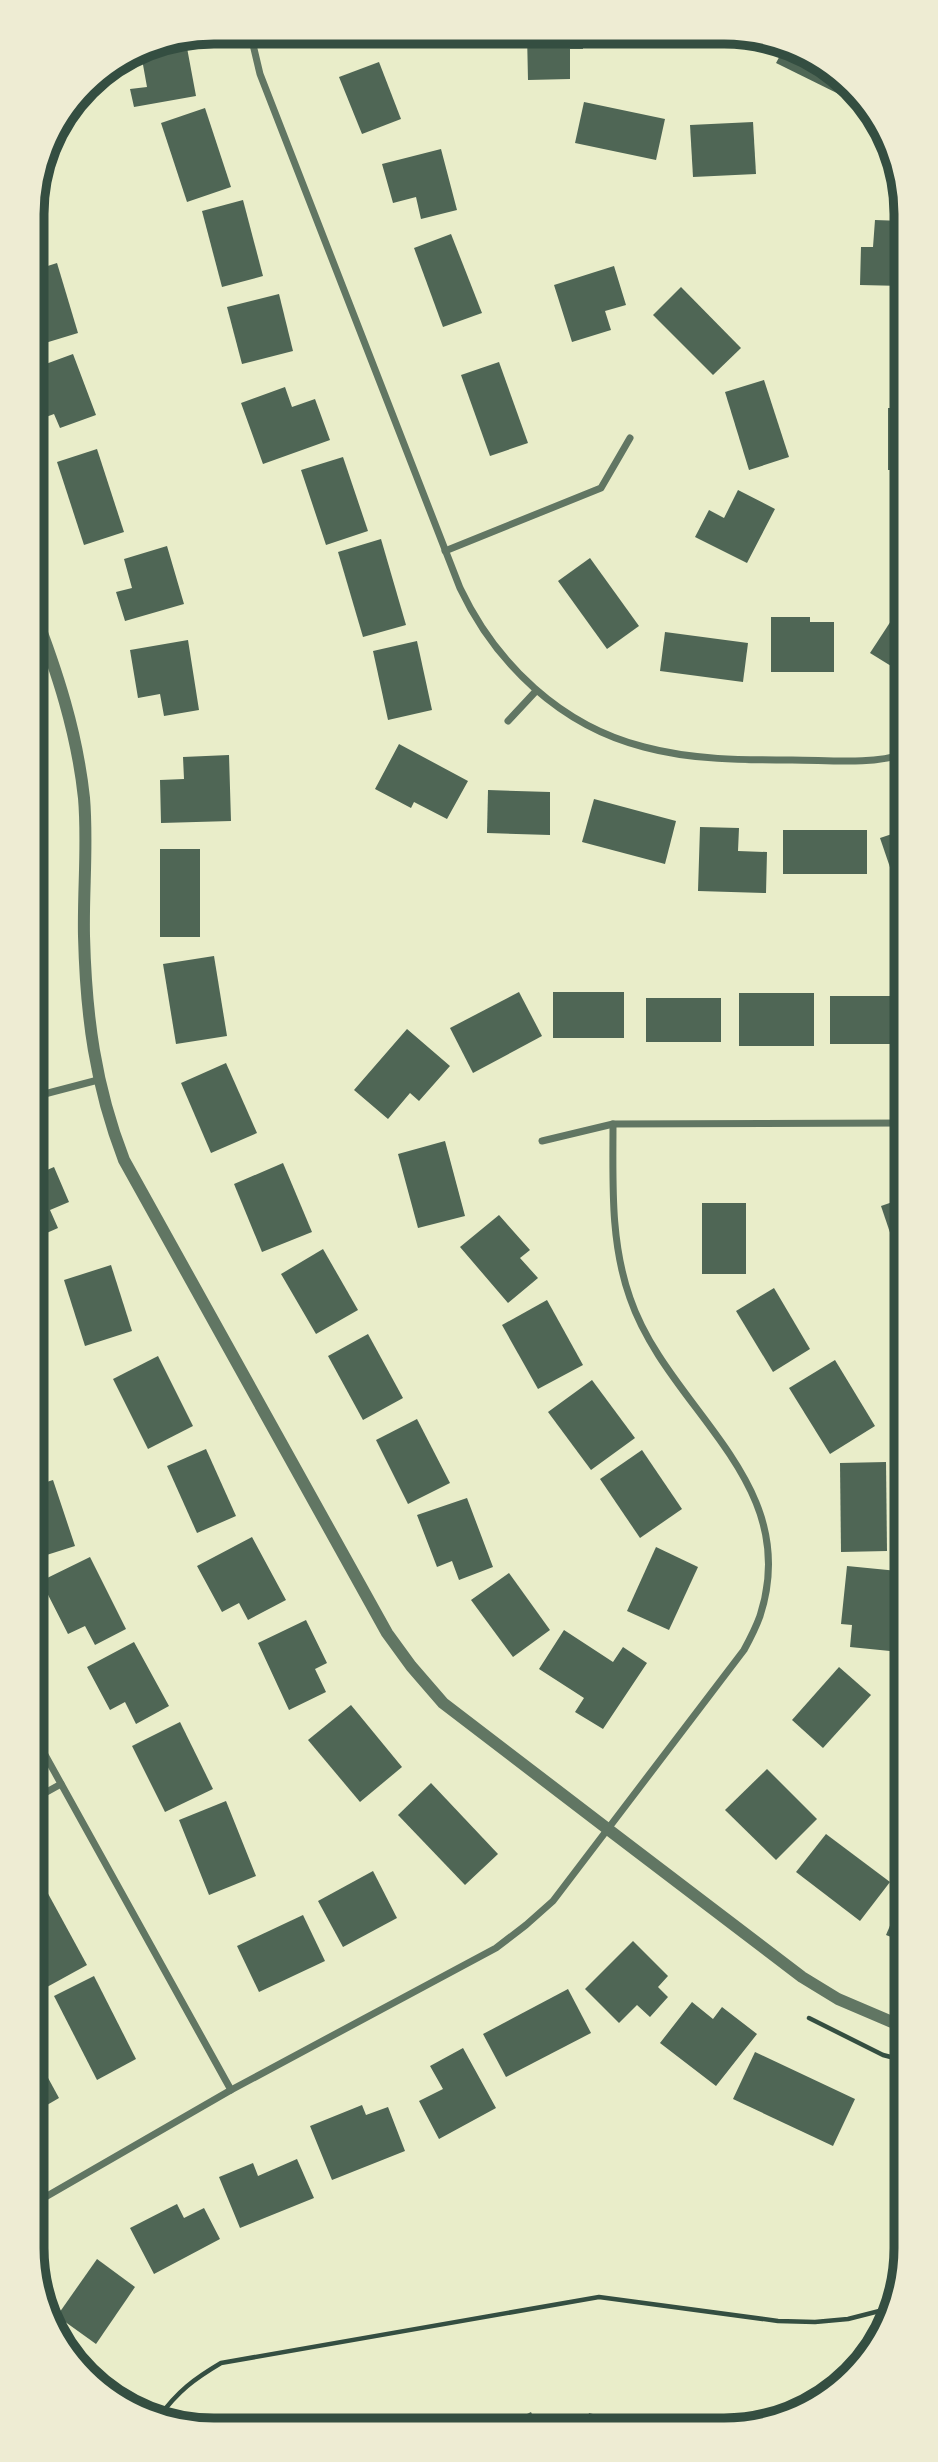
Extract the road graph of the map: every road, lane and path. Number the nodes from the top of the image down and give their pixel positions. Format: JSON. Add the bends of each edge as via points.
{"nodes":[{"id":1,"x":251,"y":44,"type":"edge"},
{"id":2,"x":630,"y":438,"type":"dead end"},
{"id":3,"x":445,"y":551,"type":"junction"},
{"id":4,"x":44,"y":641,"type":"edge"},
{"id":5,"x":536,"y":691,"type":"junction"},
{"id":6,"x":508,"y":721,"type":"dead end"},
{"id":7,"x":894,"y":756,"type":"edge"},
{"id":8,"x":99,"y":1080,"type":"junction"},
{"id":9,"x":44,"y":1094,"type":"edge"},
{"id":10,"x":894,"y":1123,"type":"edge"},
{"id":11,"x":613,"y":1124,"type":"junction"},
{"id":12,"x":542,"y":1141,"type":"dead end"},
{"id":13,"x":44,"y":1753,"type":"edge"},
{"id":14,"x":61,"y":1784,"type":"junction"},
{"id":15,"x":44,"y":1793,"type":"edge"},
{"id":16,"x":609,"y":1830,"type":"junction"},
{"id":17,"x":809,"y":2018,"type":"dead end"},
{"id":18,"x":894,"y":2023,"type":"edge"},
{"id":19,"x":894,"y":2058,"type":"edge"},
{"id":20,"x":231,"y":2090,"type":"junction"},
{"id":21,"x":44,"y":2198,"type":"edge"},
{"id":22,"x":882,"y":2310,"type":"edge"},
{"id":23,"x":164,"y":2410,"type":"edge"}],
"edges":[{"from":1,"to":3,"type":"street"},
{"from":2,"to":3,"type":"street","via":[[601,488]]},
{"from":3,"to":5,"type":"street","via":[[474,617],[491,643]]},
{"from":4,"to":8,"type":"street","via":[[70,715],[84,797],[87,1000]]},
{"from":5,"to":6,"type":"street"},
{"from":5,"to":7,"type":"street","via":[[603,733],[685,755],[736,760]]},
{"from":8,"to":9,"type":"street"},
{"from":8,"to":16,"type":"street","via":[[124,1160],[387,1633],[443,1703]]},
{"from":10,"to":11,"type":"street"},
{"from":11,"to":12,"type":"street"},
{"from":11,"to":16,"type":"street","via":[[615,1231],[630,1298],[661,1360],[747,1480],[761,1512],[768,1581],[760,1617],[744,1650]]},
{"from":13,"to":14,"type":"street"},
{"from":14,"to":15,"type":"street"},
{"from":14,"to":20,"type":"street"},
{"from":16,"to":18,"type":"street","via":[[802,1977],[838,1999]]},
{"from":16,"to":20,"type":"street","via":[[553,1901],[496,1948]]},
{"from":17,"to":19,"type":"path"},
{"from":20,"to":21,"type":"street"},
{"from":22,"to":23,"type":"path","via":[[848,2319],[778,2321],[599,2297],[221,2363],[176,2394]]}]}
